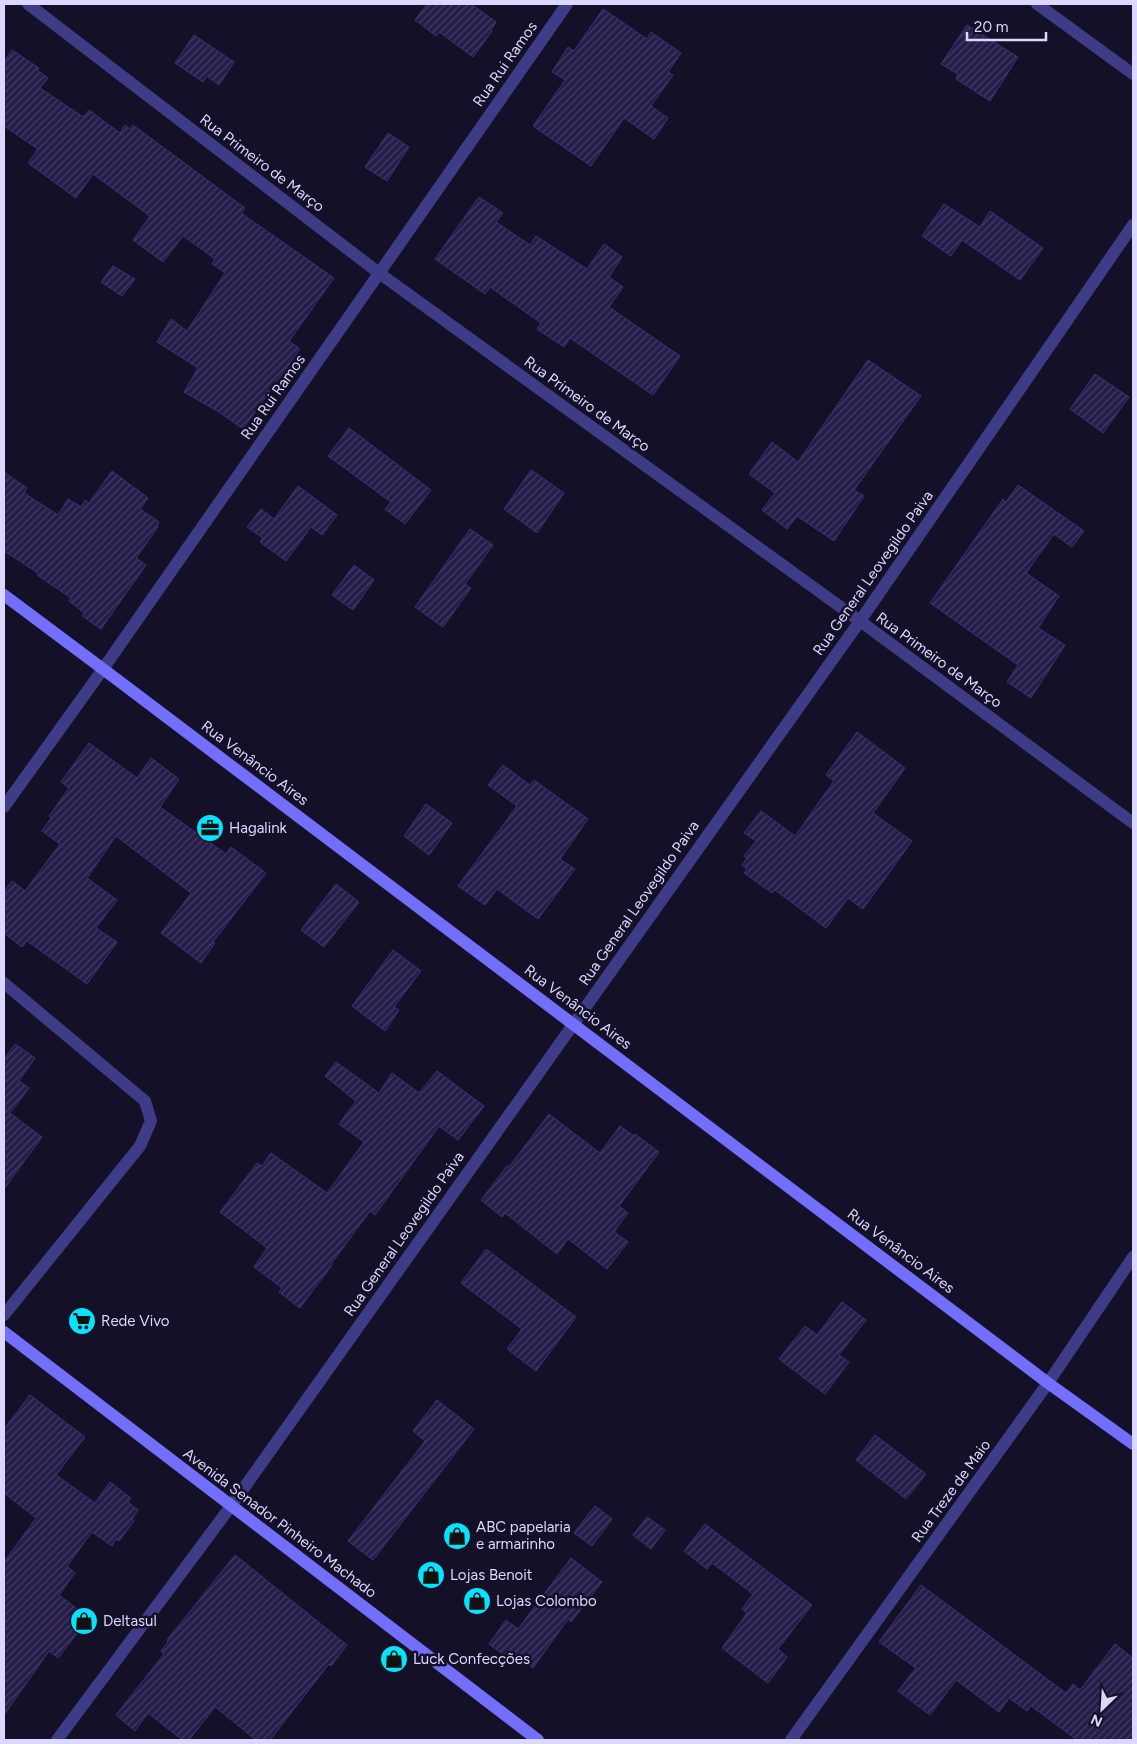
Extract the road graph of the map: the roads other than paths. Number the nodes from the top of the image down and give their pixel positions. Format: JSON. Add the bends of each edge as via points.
{"nodes":[{"id":1,"x":28,"y":4,"type":"edge"},
{"id":2,"x":567,"y":4,"type":"edge"},
{"id":3,"x":1037,"y":4,"type":"edge"},
{"id":4,"x":1133,"y":74,"type":"edge"},
{"id":5,"x":1133,"y":225,"type":"edge"},
{"id":6,"x":379,"y":273,"type":"junction"},
{"id":7,"x":4,"y":595,"type":"edge"},
{"id":8,"x":860,"y":621,"type":"junction"},
{"id":9,"x":103,"y":669,"type":"junction"},
{"id":10,"x":4,"y":807,"type":"edge"},
{"id":11,"x":1133,"y":823,"type":"edge"},
{"id":12,"x":4,"y":983,"type":"edge"},
{"id":13,"x":573,"y":1023,"type":"junction"},
{"id":14,"x":1133,"y":1257,"type":"edge"},
{"id":15,"x":4,"y":1315,"type":"edge"},
{"id":16,"x":4,"y":1332,"type":"edge"},
{"id":17,"x":1048,"y":1383,"type":"junction"},
{"id":18,"x":1133,"y":1444,"type":"edge"},
{"id":19,"x":231,"y":1506,"type":"junction"},
{"id":20,"x":57,"y":1740,"type":"edge"},
{"id":21,"x":538,"y":1740,"type":"edge"},
{"id":22,"x":791,"y":1740,"type":"edge"}],
"edges":[{"from":1,"to":6,"type":"street","name":"Rua Primeiro de Março"},
{"from":2,"to":6,"type":"street","name":"Rua Rui Ramos"},
{"from":3,"to":4,"type":"street"},
{"from":5,"to":8,"type":"street","name":"Rua General Leovegildo Paiva"},
{"from":6,"to":8,"type":"street","name":"Rua Primeiro de Março"},
{"from":6,"to":9,"type":"street","name":"Rua Rui Ramos"},
{"from":7,"to":9,"type":"main road","name":"Rua Venâncio Aires"},
{"from":8,"to":11,"type":"street","name":"Rua Primeiro de Março"},
{"from":8,"to":13,"type":"street","name":"Rua General Leovegildo Paiva"},
{"from":9,"to":10,"type":"street","name":"Rua Rui Ramos"},
{"from":9,"to":13,"type":"main road","name":"Rua Venâncio Aires"},
{"from":12,"to":15,"type":"street","via":[[145,1101],[151,1121],[140,1146]]},
{"from":13,"to":17,"type":"main road","name":"Rua Venâncio Aires"},
{"from":13,"to":19,"type":"street","name":"Rua General Leovegildo Paiva"},
{"from":14,"to":17,"type":"street","name":"Rua Treze de Maio"},
{"from":16,"to":19,"type":"main road","name":"Avenida Senador Pinheiro Machado"},
{"from":17,"to":18,"type":"main road","name":"Rua Venâncio Aires"},
{"from":17,"to":22,"type":"street","name":"Rua Treze de Maio"},
{"from":19,"to":20,"type":"street","name":"Rua General Leovegildo Paiva"},
{"from":19,"to":21,"type":"main road","name":"Avenida Senador Pinheiro Machado"}]}
